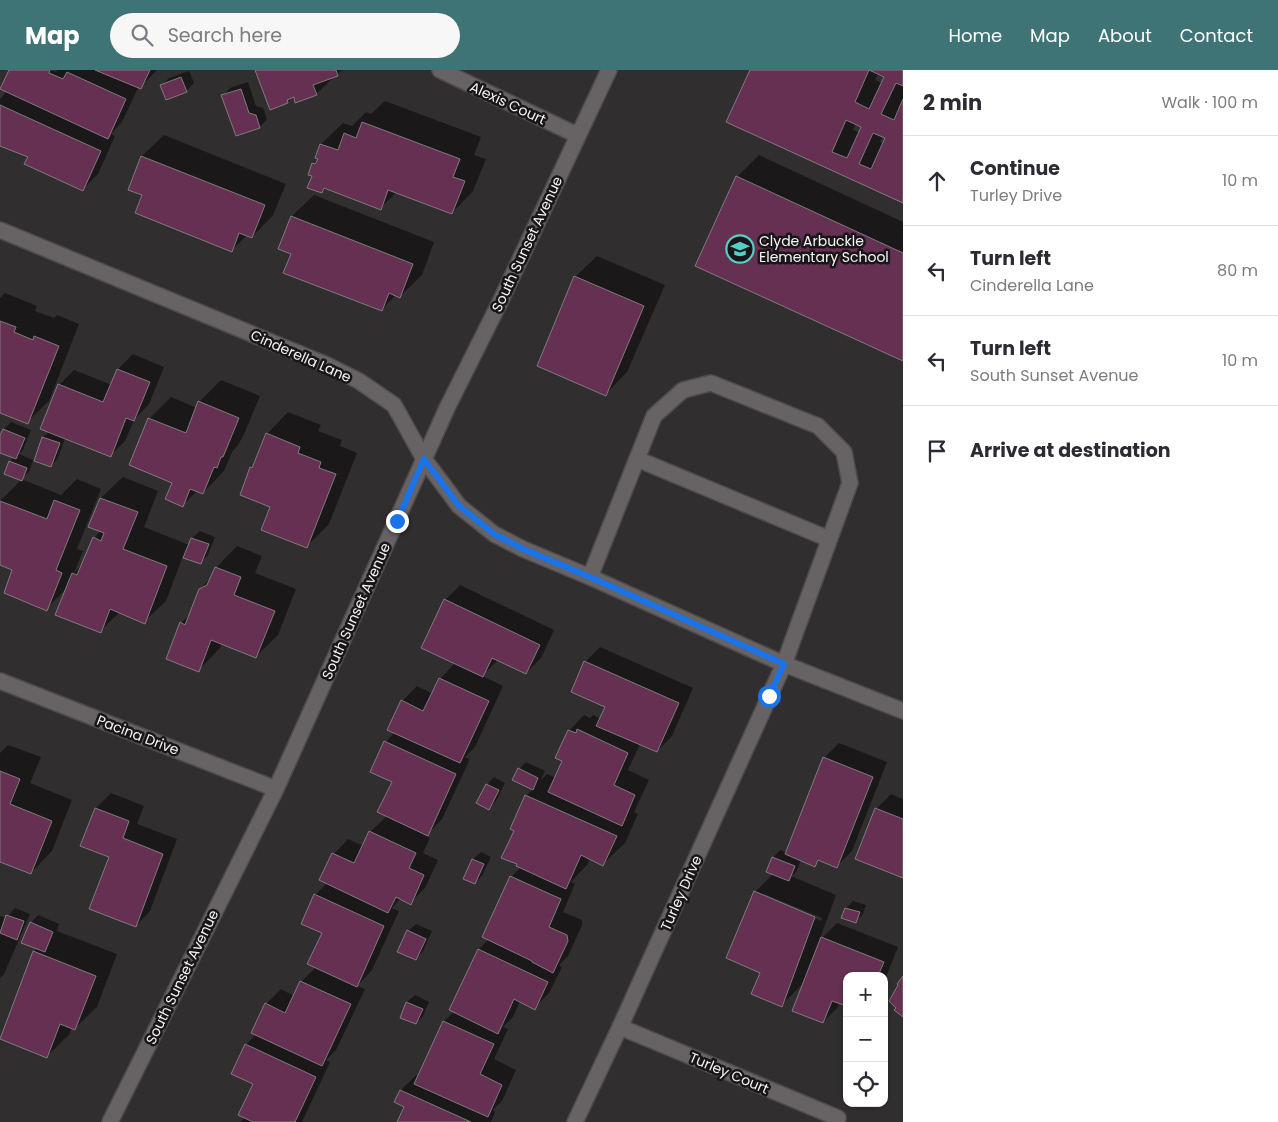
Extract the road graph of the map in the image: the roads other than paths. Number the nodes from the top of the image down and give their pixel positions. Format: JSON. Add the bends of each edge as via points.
{"nodes":[{"id":1,"x":440,"y":70,"type":"edge"},
{"id":2,"x":609,"y":70,"type":"edge"},
{"id":3,"x":577,"y":135,"type":"junction"},
{"id":4,"x":0,"y":230,"type":"edge"},
{"id":5,"x":424,"y":459,"type":"junction"},
{"id":6,"x":637,"y":459,"type":"junction"},
{"id":7,"x":829,"y":539,"type":"junction"},
{"id":8,"x":590,"y":577,"type":"junction"},
{"id":9,"x":784,"y":664,"type":"junction"},
{"id":10,"x":0,"y":681,"type":"edge"},
{"id":11,"x":903,"y":711,"type":"edge"},
{"id":12,"x":276,"y":789,"type":"junction"},
{"id":13,"x":620,"y":1027,"type":"junction"},
{"id":14,"x":838,"y":1118,"type":"dead end"},
{"id":15,"x":110,"y":1122,"type":"edge"},
{"id":16,"x":575,"y":1122,"type":"edge"}],
"edges":[{"from":1,"to":3,"type":"street","name":"Alexis Court"},
{"from":2,"to":3,"type":"street","name":"South Sunset Avenue"},
{"from":3,"to":5,"type":"street","name":"South Sunset Avenue"},
{"from":4,"to":5,"type":"street","name":"Cinderella Lane","via":[[359,381],[394,405]]},
{"from":5,"to":8,"type":"street","name":"Cinderella Lane","via":[[459,506],[494,534]]},
{"from":5,"to":12,"type":"street","name":"South Sunset Avenue"},
{"from":6,"to":7,"type":"street"},
{"from":6,"to":7,"type":"street","name":"Turley Drive","via":[[654,416],[683,390],[711,383],[818,426],[844,452],[850,483]]},
{"from":6,"to":8,"type":"street","name":"Turley Drive"},
{"from":7,"to":9,"type":"street","name":"Turley Drive"},
{"from":8,"to":9,"type":"street","name":"Cinderella Lane"},
{"from":9,"to":11,"type":"street","name":"Cinderella Lane"},
{"from":9,"to":13,"type":"street","name":"Turley Drive"},
{"from":10,"to":12,"type":"street","name":"Pacina Drive"},
{"from":12,"to":15,"type":"street","name":"South Sunset Avenue"},
{"from":13,"to":14,"type":"street","name":"Turley Court"},
{"from":13,"to":16,"type":"street","name":"Turley Drive"}]}
